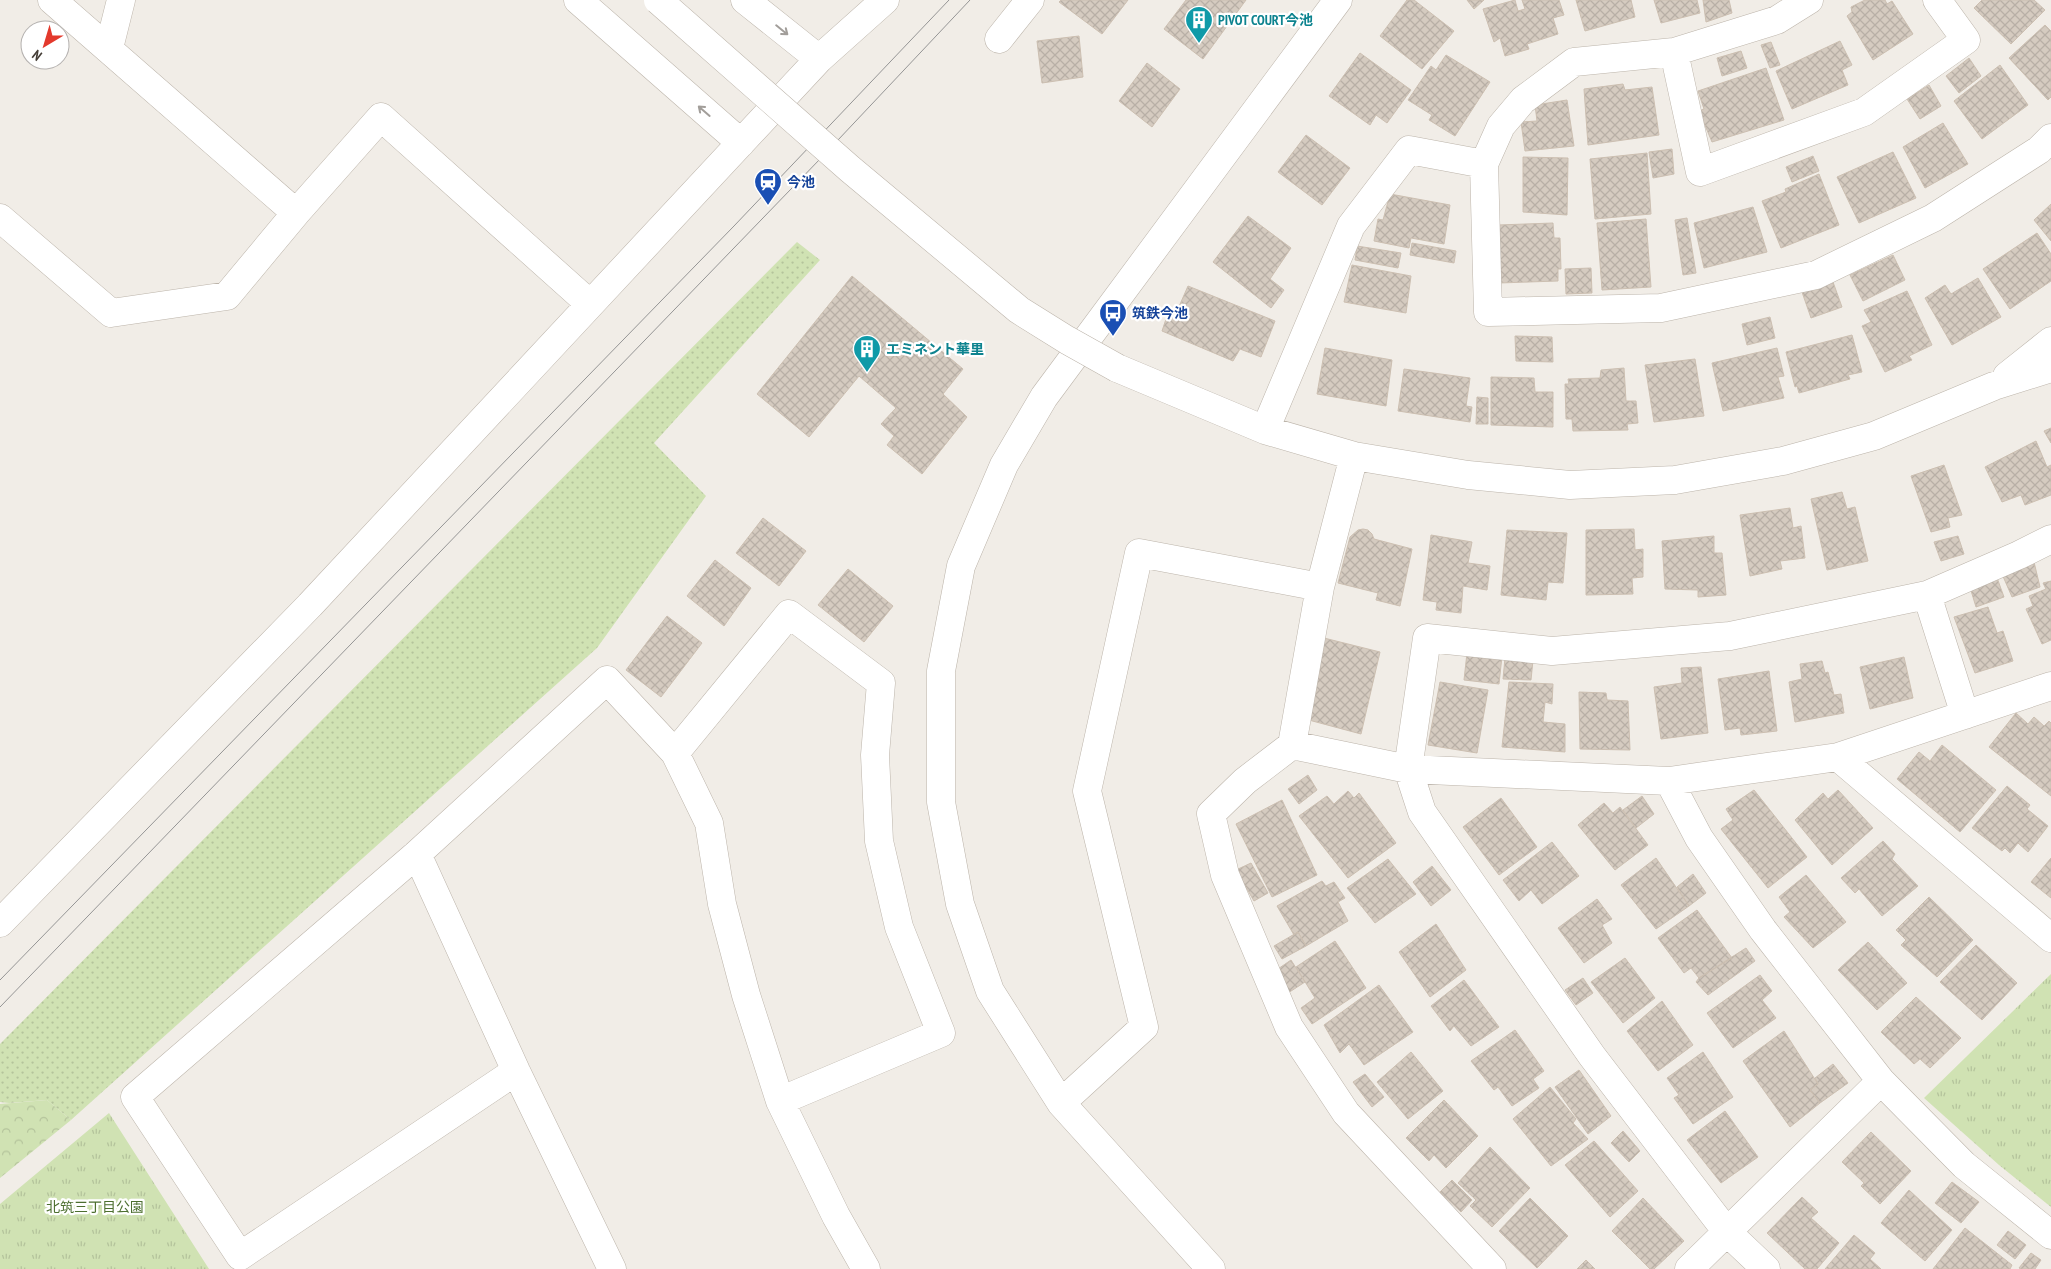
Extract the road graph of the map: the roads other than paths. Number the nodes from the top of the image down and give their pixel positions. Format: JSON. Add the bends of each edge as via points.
{"nodes":[{"id":1,"x":52,"y":0,"type":"edge"},
{"id":2,"x":121,"y":0,"type":"edge"},
{"id":3,"x":578,"y":0,"type":"edge"},
{"id":4,"x":658,"y":0,"type":"edge"},
{"id":5,"x":746,"y":0,"type":"edge"},
{"id":6,"x":885,"y":0,"type":"edge"},
{"id":7,"x":1030,"y":0,"type":"edge"},
{"id":8,"x":1338,"y":0,"type":"edge"},
{"id":9,"x":1809,"y":0,"type":"edge"},
{"id":10,"x":1937,"y":0,"type":"edge"},
{"id":11,"x":999,"y":39,"type":"dead end"},
{"id":12,"x":109,"y":48,"type":"junction"},
{"id":13,"x":1674,"y":52,"type":"junction"},
{"id":14,"x":819,"y":59,"type":"junction"},
{"id":15,"x":2051,"y":138,"type":"edge"},
{"id":16,"x":741,"y":143,"type":"junction"},
{"id":17,"x":1484,"y":164,"type":"junction"},
{"id":18,"x":296,"y":213,"type":"junction"},
{"id":19,"x":0,"y":218,"type":"edge"},
{"id":20,"x":590,"y":304,"type":"junction"},
{"id":21,"x":2051,"y":341,"type":"edge"},
{"id":22,"x":2051,"y":368,"type":"edge"},
{"id":23,"x":1994,"y":386,"type":"junction"},
{"id":24,"x":1265,"y":430,"type":"junction"},
{"id":25,"x":1354,"y":456,"type":"junction"},
{"id":26,"x":2051,"y":539,"type":"edge"},
{"id":27,"x":1320,"y":587,"type":"junction"},
{"id":28,"x":1927,"y":595,"type":"junction"},
{"id":29,"x":2051,"y":686,"type":"edge"},
{"id":30,"x":1965,"y":714,"type":"junction"},
{"id":31,"x":1292,"y":745,"type":"junction"},
{"id":32,"x":675,"y":753,"type":"junction"},
{"id":33,"x":1838,"y":757,"type":"junction"},
{"id":34,"x":1408,"y":769,"type":"junction"},
{"id":35,"x":1669,"y":781,"type":"junction"},
{"id":36,"x":417,"y":854,"type":"junction"},
{"id":37,"x":0,"y":923,"type":"edge"},
{"id":38,"x":2051,"y":938,"type":"edge"},
{"id":39,"x":516,"y":1071,"type":"junction"},
{"id":40,"x":1881,"y":1080,"type":"junction"},
{"id":41,"x":780,"y":1101,"type":"junction"},
{"id":42,"x":1061,"y":1103,"type":"junction"},
{"id":43,"x":1727,"y":1232,"type":"junction"},
{"id":44,"x":2051,"y":1235,"type":"edge"},
{"id":45,"x":244,"y":1263,"type":"edge"},
{"id":46,"x":611,"y":1269,"type":"edge"},
{"id":47,"x":866,"y":1269,"type":"edge"},
{"id":48,"x":1211,"y":1269,"type":"edge"},
{"id":49,"x":1492,"y":1269,"type":"edge"},
{"id":50,"x":1689,"y":1269,"type":"edge"},
{"id":51,"x":1766,"y":1269,"type":"edge"}],
"edges":[{"from":1,"to":12,"type":"street"},
{"from":2,"to":12,"type":"street"},
{"from":16,"to":3,"type":"street","one_way":true},
{"from":4,"to":24,"type":"street","bridge":true,"via":[[850,169],[1019,310],[1117,368]]},
{"from":5,"to":14,"type":"street","one_way":true},
{"from":6,"to":14,"type":"street"},
{"from":7,"to":11,"type":"street"},
{"from":8,"to":42,"type":"street","via":[[1044,397],[1004,465],[961,566],[941,671],[941,802],[960,904],[990,991]]},
{"from":9,"to":13,"type":"street","via":[[1777,20]]},
{"from":10,"to":13,"type":"street","via":[[1966,40],[1864,112],[1700,172]]},
{"from":12,"to":18,"type":"street"},
{"from":13,"to":17,"type":"street","via":[[1574,62],[1522,100],[1501,126]]},
{"from":14,"to":16,"type":"street"},
{"from":15,"to":17,"type":"street","via":[[2038,150],[1933,218],[1816,275],[1661,308],[1488,312]]},
{"from":16,"to":20,"type":"street"},
{"from":17,"to":24,"type":"street","via":[[1409,150],[1351,226]]},
{"from":18,"to":19,"type":"street","via":[[227,296],[111,313]]},
{"from":18,"to":20,"type":"street","via":[[381,117]]},
{"from":20,"to":37,"type":"street","via":[[310,605]]},
{"from":21,"to":23,"type":"street"},
{"from":22,"to":23,"type":"street"},
{"from":23,"to":25,"type":"street","via":[[1874,436],[1783,462],[1675,480],[1570,485],[1468,475]]},
{"from":24,"to":25,"type":"street"},
{"from":25,"to":27,"type":"street"},
{"from":26,"to":28,"type":"street"},
{"from":27,"to":31,"type":"street"},
{"from":27,"to":42,"type":"street","via":[[1139,553],[1087,791],[1144,1026]]},
{"from":28,"to":30,"type":"street"},
{"from":28,"to":34,"type":"street","via":[[1730,636],[1552,651],[1426,638]]},
{"from":29,"to":30,"type":"street"},
{"from":30,"to":33,"type":"street"},
{"from":31,"to":34,"type":"street"},
{"from":31,"to":49,"type":"street","via":[[1245,781],[1211,814],[1225,875],[1289,1026],[1346,1113]]},
{"from":32,"to":36,"type":"street","via":[[607,680]]},
{"from":32,"to":41,"type":"street","via":[[709,823],[722,904],[746,995]]},
{"from":32,"to":41,"type":"street","via":[[789,614],[881,683],[875,755],[879,841],[899,927],[941,1033]]},
{"from":33,"to":35,"type":"street"},
{"from":33,"to":38,"type":"street"},
{"from":34,"to":35,"type":"street"},
{"from":34,"to":43,"type":"street","via":[[1422,812],[1592,1056]]},
{"from":35,"to":40,"type":"street","via":[[1699,838],[1763,930]]},
{"from":36,"to":39,"type":"street"},
{"from":36,"to":45,"type":"street","via":[[135,1097]]},
{"from":39,"to":45,"type":"street"},
{"from":39,"to":46,"type":"street"},
{"from":40,"to":43,"type":"street"},
{"from":40,"to":44,"type":"street","via":[[1964,1165]]},
{"from":41,"to":47,"type":"street","via":[[836,1216]]},
{"from":42,"to":48,"type":"street"},
{"from":43,"to":50,"type":"street"},
{"from":43,"to":51,"type":"street"}]}
